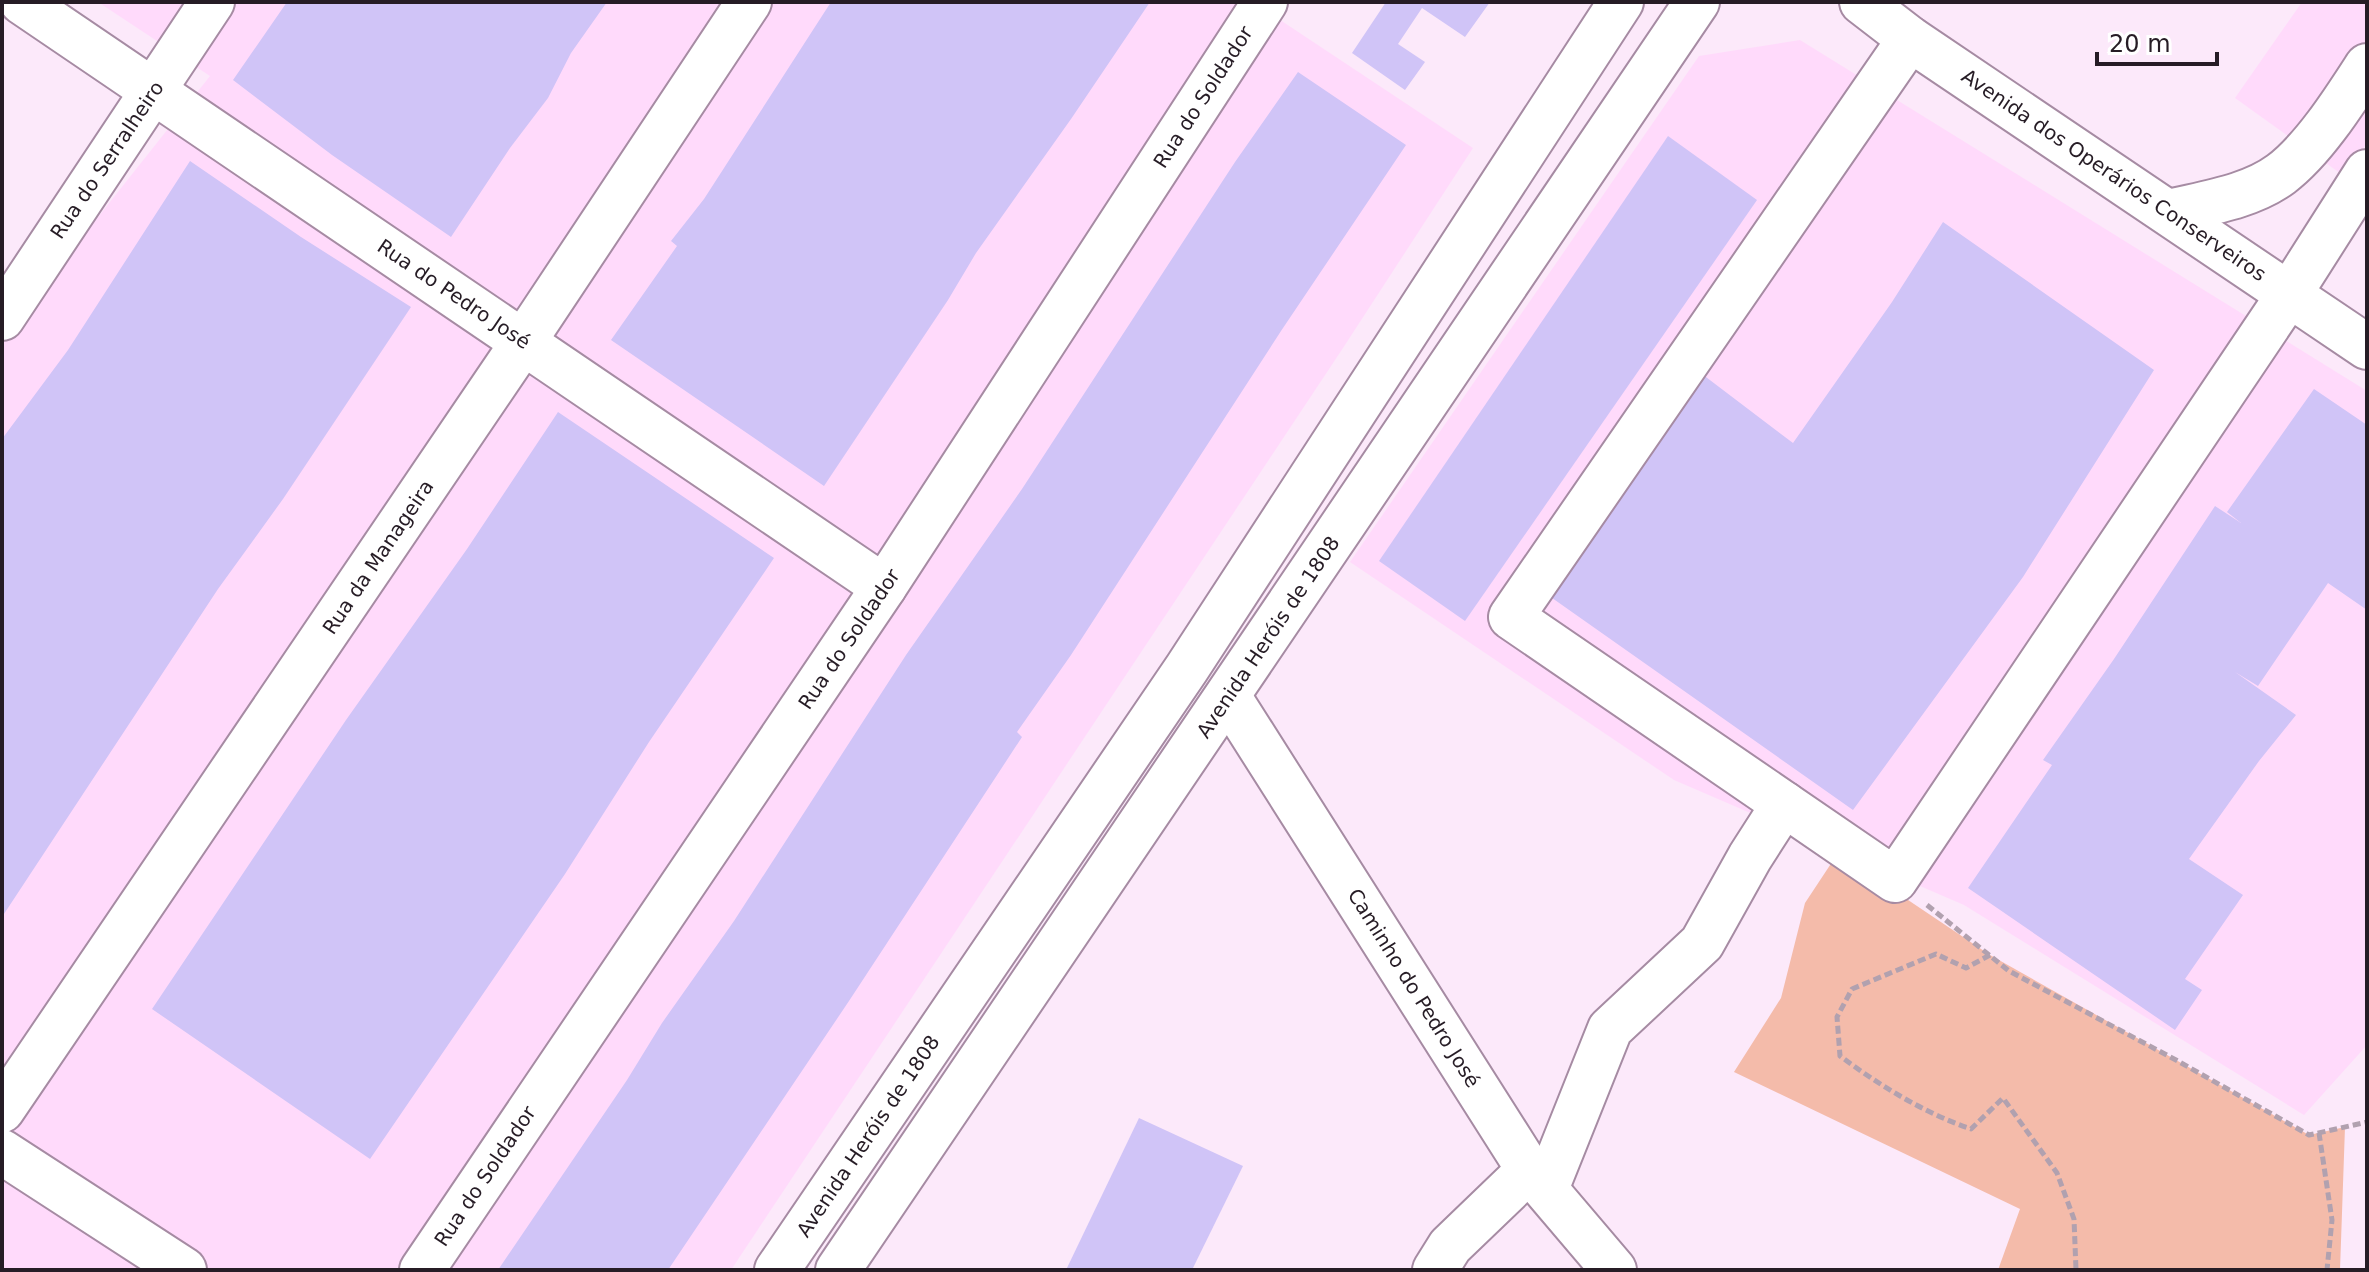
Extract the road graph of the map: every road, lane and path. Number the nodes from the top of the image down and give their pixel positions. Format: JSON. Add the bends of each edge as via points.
{"nodes":[{"id":1,"x":22,"y":2,"type":"edge"},
{"id":2,"x":212,"y":2,"type":"edge"},
{"id":3,"x":749,"y":2,"type":"edge"},
{"id":4,"x":1265,"y":2,"type":"edge"},
{"id":5,"x":1621,"y":2,"type":"edge"},
{"id":6,"x":1697,"y":2,"type":"edge"},
{"id":7,"x":1862,"y":2,"type":"edge"},
{"id":8,"x":1910,"y":39,"type":"junction"},
{"id":9,"x":2367,"y":66,"type":"edge"},
{"id":10,"x":153,"y":91,"type":"junction"},
{"id":11,"x":2367,"y":172,"type":"edge"},
{"id":12,"x":2169,"y":212,"type":"junction"},
{"id":13,"x":2290,"y":293,"type":"junction"},
{"id":14,"x":2,"y":318,"type":"edge"},
{"id":15,"x":524,"y":341,"type":"junction"},
{"id":16,"x":2367,"y":347,"type":"edge"},
{"id":17,"x":884,"y":587,"type":"junction"},
{"id":18,"x":1228,"y":696,"type":"junction"},
{"id":19,"x":1784,"y":804,"type":"junction"},
{"id":20,"x":1895,"y":880,"type":"junction"},
{"id":21,"x":1990,"y":955,"type":"junction"},
{"id":22,"x":2,"y":1110,"type":"edge"},
{"id":23,"x":2367,"y":1122,"type":"edge"},
{"id":24,"x":2319,"y":1133,"type":"junction"},
{"id":25,"x":2,"y":1152,"type":"edge"},
{"id":26,"x":1537,"y":1179,"type":"junction"},
{"id":27,"x":184,"y":1270,"type":"edge"},
{"id":28,"x":422,"y":1270,"type":"edge"},
{"id":29,"x":777,"y":1270,"type":"edge"},
{"id":30,"x":838,"y":1270,"type":"edge"},
{"id":31,"x":1435,"y":1270,"type":"edge"},
{"id":32,"x":1614,"y":1270,"type":"edge"},
{"id":33,"x":2076,"y":1270,"type":"edge"},
{"id":34,"x":2327,"y":1270,"type":"edge"}],
"edges":[{"from":1,"to":10,"type":"street","name":"Rua do Pedro José"},
{"from":2,"to":10,"type":"street","name":"Rua do Serralheiro"},
{"from":3,"to":15,"type":"street","name":"Rua da Manageira"},
{"from":4,"to":17,"type":"street","name":"Rua do Soldador"},
{"from":5,"to":29,"type":"street","name":"Avenida Heróis de 1808","via":[[1187,668]]},
{"from":6,"to":18,"type":"street","name":"Avenida Heróis de 1808"},
{"from":7,"to":8,"type":"street","name":"Avenida dos Operários Conserveiros"},
{"from":8,"to":12,"type":"street","name":"Avenida dos Operários Conserveiros"},
{"from":8,"to":19,"type":"street","via":[[1511,617]]},
{"from":9,"to":12,"type":"street","via":[[2311,143],[2281,174],[2246,192]]},
{"from":10,"to":14,"type":"street","name":"Rua do Serralheiro"},
{"from":10,"to":15,"type":"street","name":"Rua do Pedro José"},
{"from":11,"to":13,"type":"street"},
{"from":12,"to":13,"type":"street","name":"Avenida dos Operários Conserveiros"},
{"from":13,"to":16,"type":"street","name":"Avenida dos Operários Conserveiros"},
{"from":13,"to":20,"type":"street"},
{"from":15,"to":17,"type":"street","name":"Rua do Pedro José"},
{"from":15,"to":22,"type":"street","name":"Rua da Manageira"},
{"from":17,"to":28,"type":"street","name":"Rua do Soldador"},
{"from":18,"to":26,"type":"street","name":"Caminho do Pedro José"},
{"from":18,"to":30,"type":"street","name":"Avenida Heróis de 1808"},
{"from":19,"to":20,"type":"street"},
{"from":19,"to":26,"type":"street","via":[[1702,943],[1610,1029]]},
{"from":20,"to":21,"type":"path"},
{"from":21,"to":24,"type":"path","via":[[2009,971],[2309,1135]]},
{"from":21,"to":33,"type":"path","via":[[1966,968],[1936,954],[1852,989],[1837,1017],[1840,1056],[1904,1098],[1971,1129],[2003,1098],[2057,1173],[2074,1219]]},
{"from":23,"to":24,"type":"path"},
{"from":24,"to":34,"type":"path","via":[[2332,1220]]},
{"from":25,"to":27,"type":"street"},
{"from":26,"to":31,"type":"street","via":[[1450,1246]]},
{"from":26,"to":32,"type":"street","name":"Caminho do Pedro José"}]}
